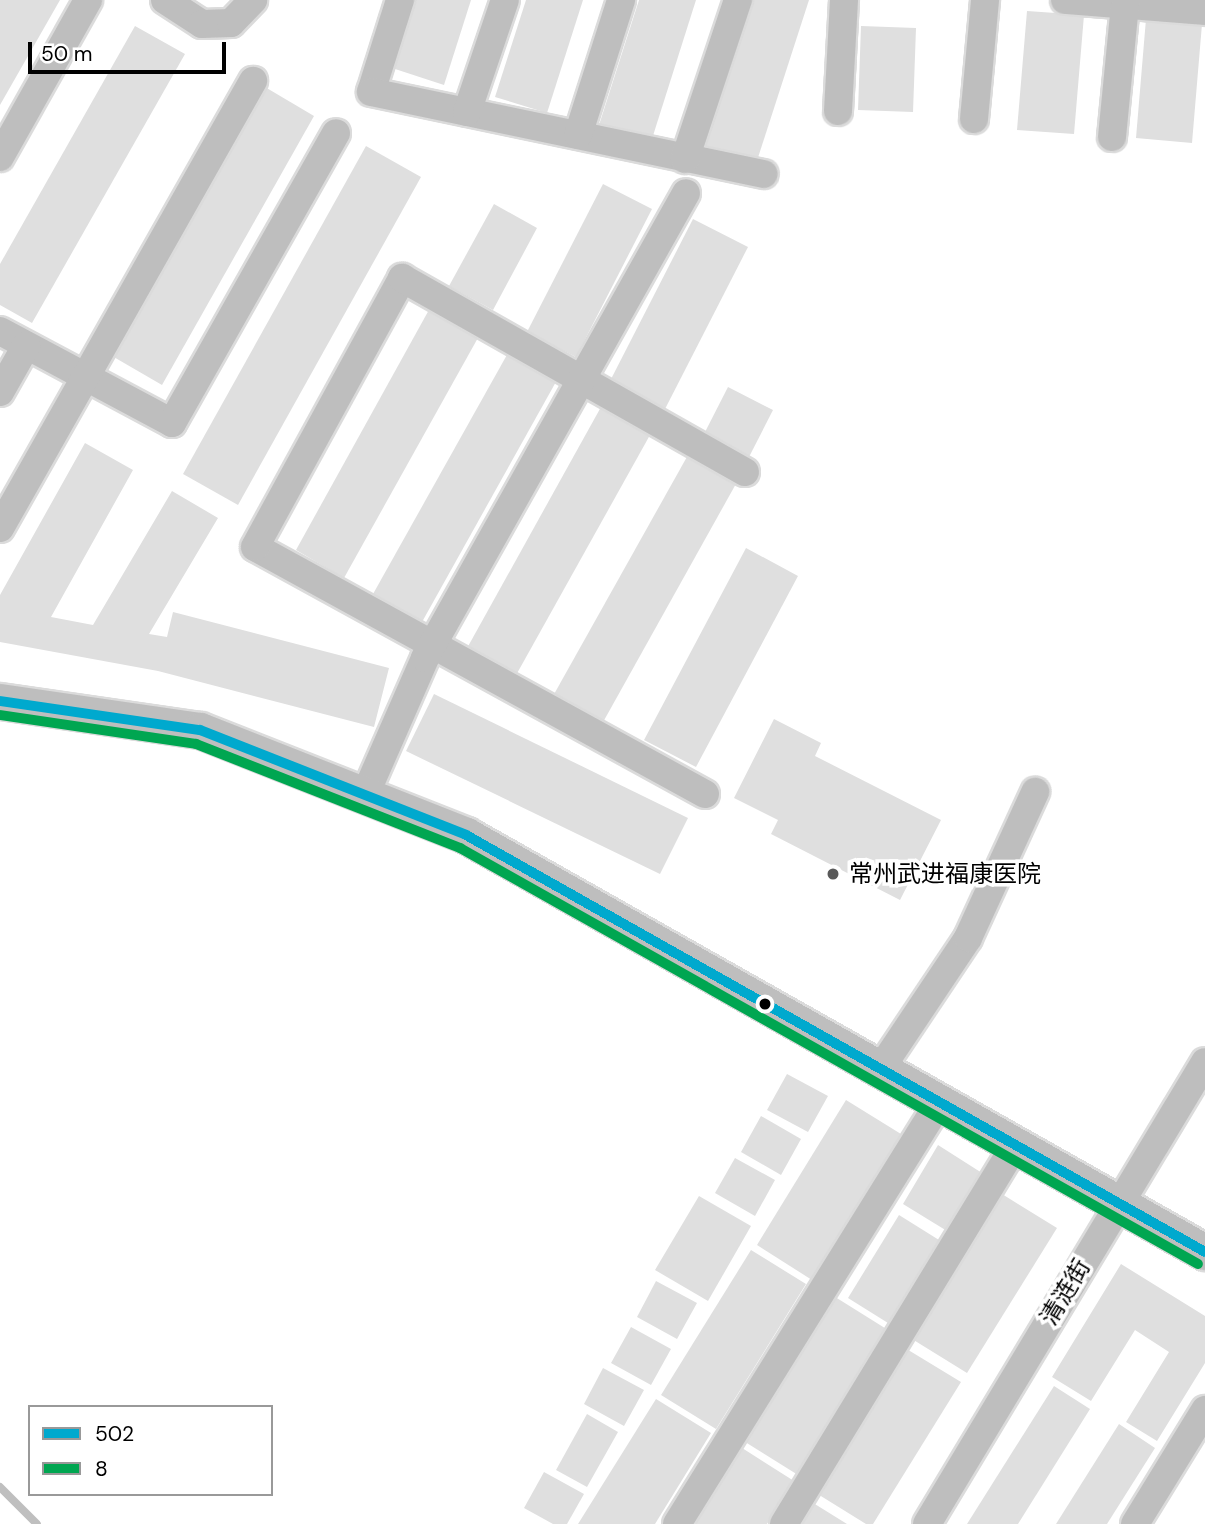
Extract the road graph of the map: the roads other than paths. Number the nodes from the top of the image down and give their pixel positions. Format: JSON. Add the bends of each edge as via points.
{"nodes":[{"id":1,"x":88,"y":0,"type":"edge"},
{"id":2,"x":165,"y":0,"type":"edge"},
{"id":3,"x":253,"y":0,"type":"edge"},
{"id":4,"x":400,"y":0,"type":"edge"},
{"id":5,"x":505,"y":0,"type":"edge"},
{"id":6,"x":621,"y":0,"type":"edge"},
{"id":7,"x":738,"y":0,"type":"edge"},
{"id":8,"x":844,"y":0,"type":"edge"},
{"id":9,"x":985,"y":0,"type":"edge"},
{"id":10,"x":1065,"y":0,"type":"edge"},
{"id":11,"x":1109,"y":2,"type":"edge"},
{"id":12,"x":1205,"y":11,"type":"edge"},
{"id":13,"x":253,"y":81,"type":"dead end"},
{"id":14,"x":838,"y":111,"type":"dead end"},
{"id":15,"x":467,"y":112,"type":"junction"},
{"id":16,"x":974,"y":119,"type":"dead end"},
{"id":17,"x":336,"y":133,"type":"dead end"},
{"id":18,"x":578,"y":135,"type":"junction"},
{"id":19,"x":1112,"y":137,"type":"dead end"},
{"id":20,"x":0,"y":157,"type":"edge"},
{"id":21,"x":685,"y":159,"type":"junction"},
{"id":22,"x":764,"y":174,"type":"dead end"},
{"id":23,"x":686,"y":193,"type":"dead end"},
{"id":24,"x":0,"y":331,"type":"edge"},
{"id":25,"x":26,"y":346,"type":"junction"},
{"id":26,"x":83,"y":376,"type":"junction"},
{"id":27,"x":581,"y":379,"type":"junction"},
{"id":28,"x":0,"y":392,"type":"edge"},
{"id":29,"x":745,"y":472,"type":"dead end"},
{"id":30,"x":0,"y":528,"type":"edge"},
{"id":31,"x":432,"y":645,"type":"junction"},
{"id":32,"x":0,"y":701,"type":"edge"},
{"id":33,"x":1035,"y":792,"type":"dead end"},
{"id":34,"x":705,"y":794,"type":"dead end"},
{"id":35,"x":365,"y":795,"type":"junction"},
{"id":36,"x":1205,"y":1062,"type":"edge"},
{"id":37,"x":881,"y":1068,"type":"junction"},
{"id":38,"x":940,"y":1102,"type":"junction"},
{"id":39,"x":1015,"y":1145,"type":"junction"},
{"id":40,"x":1118,"y":1203,"type":"junction"},
{"id":41,"x":1205,"y":1252,"type":"edge"},
{"id":42,"x":1205,"y":1410,"type":"edge"},
{"id":43,"x":677,"y":1524,"type":"edge"},
{"id":44,"x":784,"y":1524,"type":"edge"},
{"id":45,"x":927,"y":1524,"type":"edge"},
{"id":46,"x":1135,"y":1524,"type":"edge"}],
"edges":[{"from":1,"to":20,"type":"street"},
{"from":2,"to":3,"type":"street","via":[[202,24],[231,23]]},
{"from":4,"to":15,"type":"street","via":[[371,92]]},
{"from":5,"to":15,"type":"street"},
{"from":6,"to":18,"type":"street"},
{"from":7,"to":21,"type":"street"},
{"from":8,"to":14,"type":"street"},
{"from":9,"to":16,"type":"street"},
{"from":10,"to":11,"type":"street"},
{"from":11,"to":12,"type":"street"},
{"from":11,"to":19,"type":"street"},
{"from":13,"to":26,"type":"street"},
{"from":15,"to":18,"type":"street"},
{"from":17,"to":26,"type":"street","via":[[172,423]]},
{"from":18,"to":21,"type":"street"},
{"from":21,"to":22,"type":"street"},
{"from":23,"to":27,"type":"street"},
{"from":24,"to":25,"type":"street"},
{"from":25,"to":26,"type":"street"},
{"from":25,"to":28,"type":"street"},
{"from":26,"to":30,"type":"street"},
{"from":27,"to":29,"type":"street"},
{"from":27,"to":31,"type":"street"},
{"from":27,"to":31,"type":"street","via":[[402,278],[254,547]]},
{"from":31,"to":34,"type":"street"},
{"from":31,"to":35,"type":"street"},
{"from":32,"to":35,"type":"main road","via":[[200,730]]},
{"from":33,"to":37,"type":"street","via":[[968,938]]},
{"from":35,"to":37,"type":"main road","via":[[466,835]]},
{"from":36,"to":40,"type":"street","name":"清涟街"},
{"from":37,"to":38,"type":"main road"},
{"from":38,"to":39,"type":"main road"},
{"from":38,"to":43,"type":"street"},
{"from":39,"to":40,"type":"main road"},
{"from":39,"to":44,"type":"street"},
{"from":40,"to":41,"type":"main road"},
{"from":40,"to":45,"type":"street","name":"清涟街"},
{"from":42,"to":46,"type":"street"}]}
